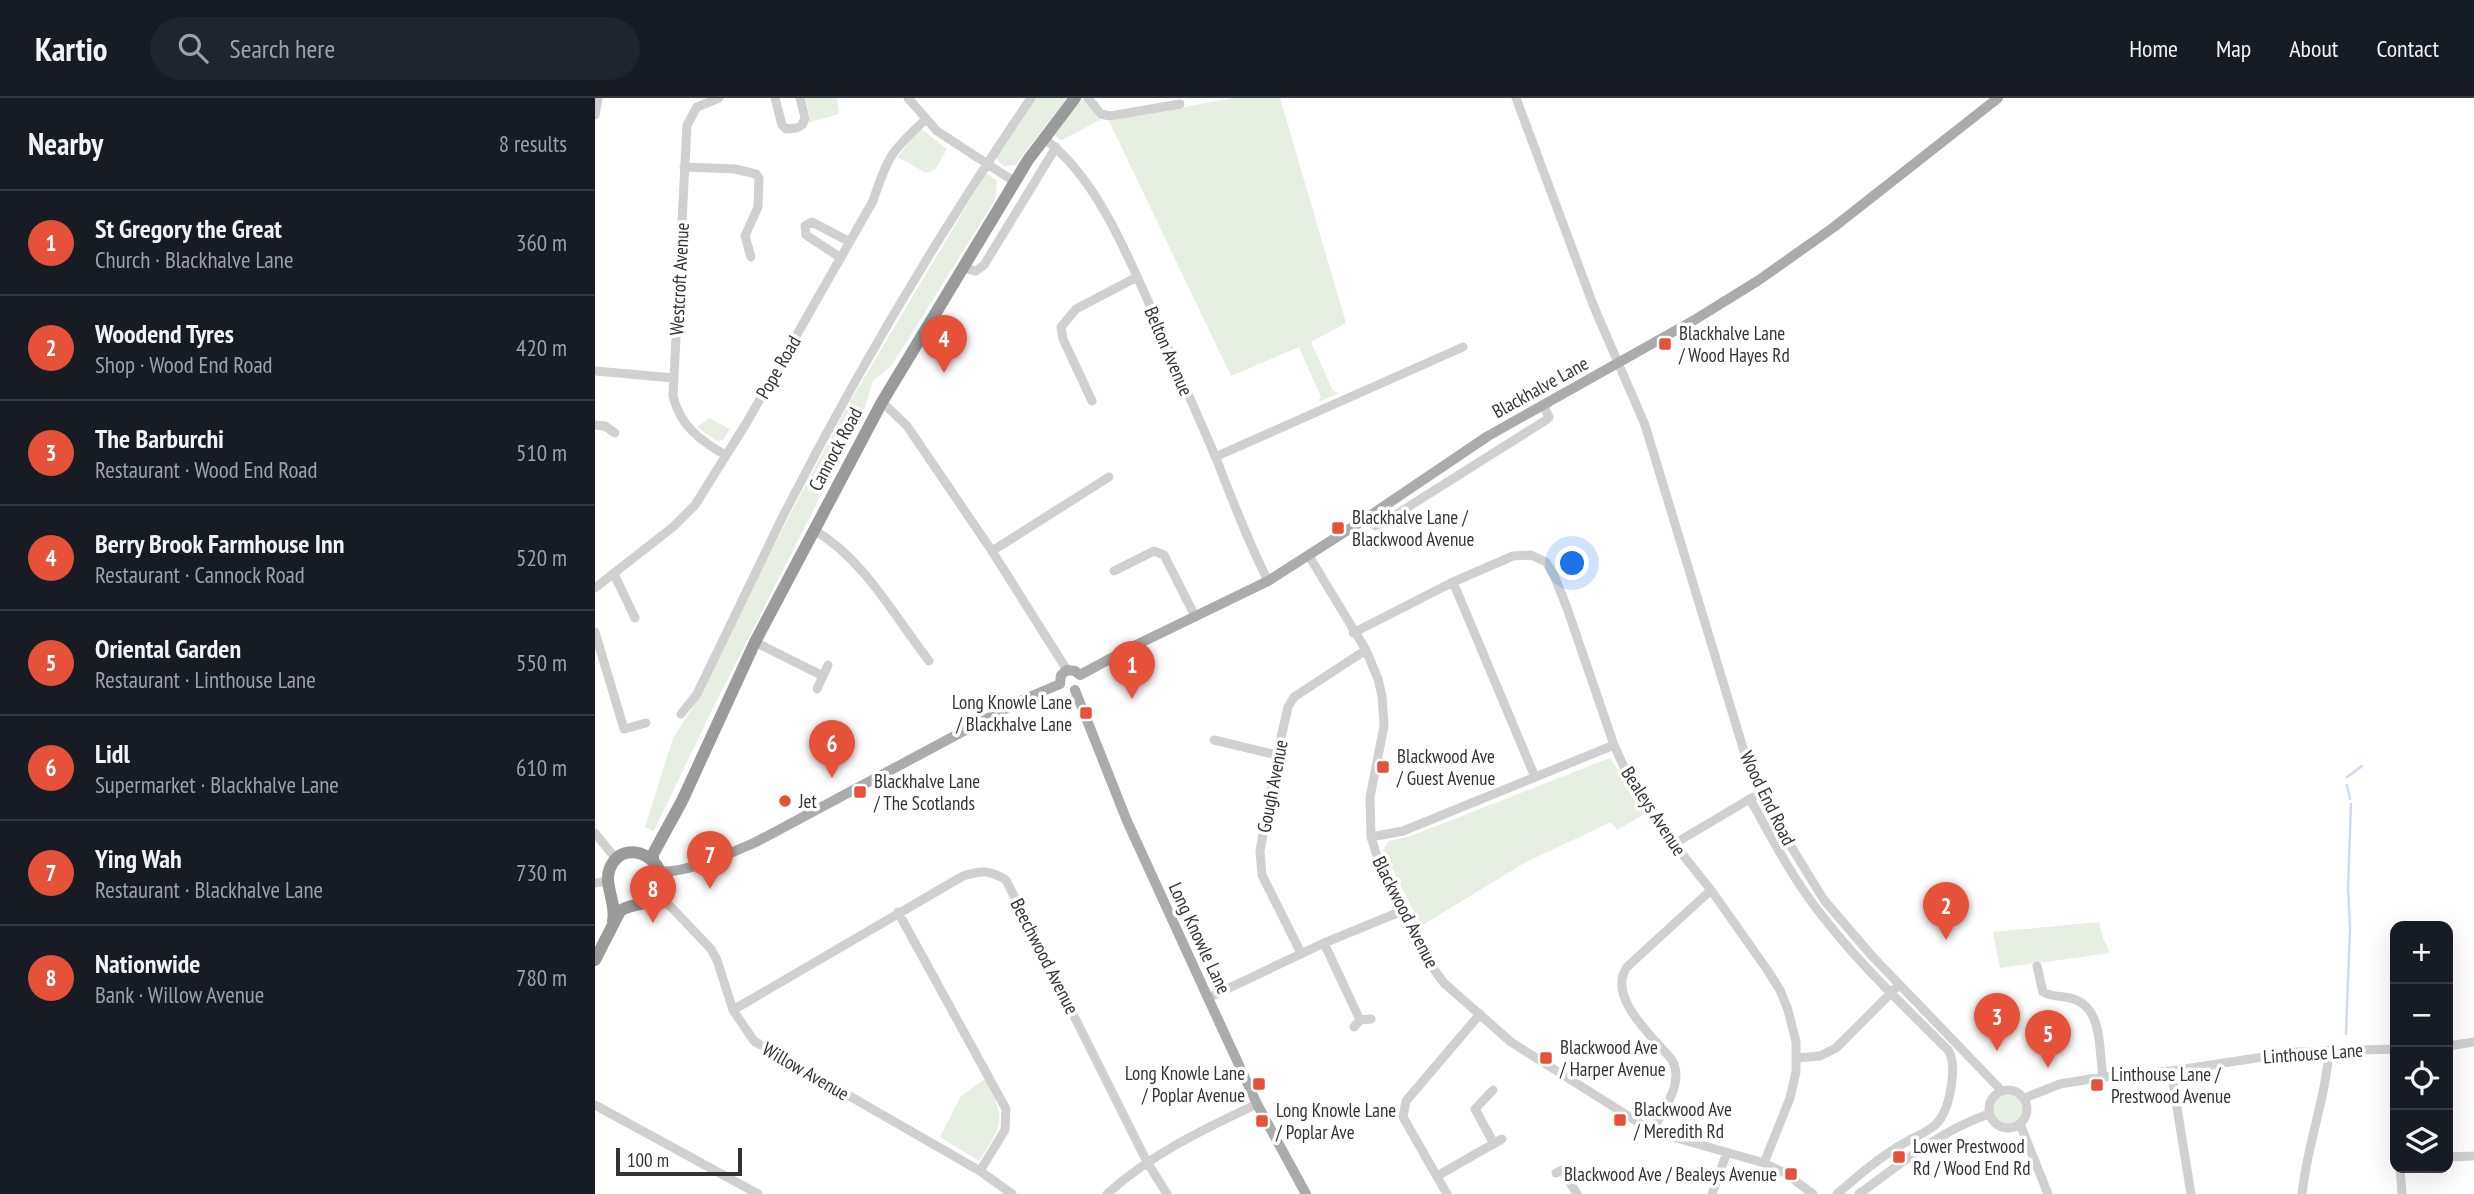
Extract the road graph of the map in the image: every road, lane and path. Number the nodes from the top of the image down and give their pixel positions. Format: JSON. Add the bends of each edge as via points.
{"nodes":[{"id":1,"x":598,"y":98,"type":"edge"},
{"id":2,"x":719,"y":98,"type":"edge"},
{"id":3,"x":775,"y":98,"type":"edge"},
{"id":4,"x":800,"y":98,"type":"edge"},
{"id":5,"x":908,"y":98,"type":"edge"},
{"id":6,"x":1031,"y":98,"type":"edge"},
{"id":7,"x":1075,"y":98,"type":"edge"},
{"id":8,"x":1089,"y":98,"type":"edge"},
{"id":9,"x":1516,"y":98,"type":"edge"},
{"id":10,"x":1998,"y":98,"type":"edge"},
{"id":11,"x":1180,"y":104,"type":"dead end"},
{"id":12,"x":595,"y":115,"type":"edge"},
{"id":13,"x":926,"y":120,"type":"junction"},
{"id":14,"x":1044,"y":138,"type":"junction"},
{"id":15,"x":1056,"y":147,"type":"junction"},
{"id":16,"x":986,"y":164,"type":"junction"},
{"id":17,"x":684,"y":167,"type":"junction"},
{"id":18,"x":1015,"y":182,"type":"junction"},
{"id":19,"x":850,"y":242,"type":"junction"},
{"id":20,"x":751,"y":257,"type":"dead end"},
{"id":21,"x":841,"y":258,"type":"junction"},
{"id":22,"x":963,"y":268,"type":"junction"},
{"id":23,"x":1137,"y":277,"type":"junction"},
{"id":24,"x":1463,"y":347,"type":"dead end"},
{"id":25,"x":1618,"y":364,"type":"junction"},
{"id":26,"x":595,"y":371,"type":"edge"},
{"id":27,"x":674,"y":378,"type":"junction"},
{"id":28,"x":882,"y":402,"type":"junction"},
{"id":29,"x":1094,"y":404,"type":"dead end"},
{"id":30,"x":1543,"y":405,"type":"junction"},
{"id":31,"x":595,"y":425,"type":"edge"},
{"id":32,"x":615,"y":433,"type":"dead end"},
{"id":33,"x":725,"y":455,"type":"junction"},
{"id":34,"x":1215,"y":457,"type":"junction"},
{"id":35,"x":1109,"y":477,"type":"dead end"},
{"id":36,"x":1365,"y":519,"type":"junction"},
{"id":37,"x":814,"y":530,"type":"junction"},
{"id":38,"x":992,"y":551,"type":"junction"},
{"id":39,"x":1309,"y":556,"type":"junction"},
{"id":40,"x":1115,"y":570,"type":"dead end"},
{"id":41,"x":614,"y":573,"type":"junction"},
{"id":42,"x":1268,"y":581,"type":"junction"},
{"id":43,"x":1453,"y":582,"type":"junction"},
{"id":44,"x":595,"y":588,"type":"edge"},
{"id":45,"x":1195,"y":616,"type":"junction"},
{"id":46,"x":635,"y":618,"type":"dead end"},
{"id":47,"x":595,"y":632,"type":"edge"},
{"id":48,"x":1353,"y":633,"type":"junction"},
{"id":49,"x":755,"y":642,"type":"junction"},
{"id":50,"x":1366,"y":650,"type":"junction"},
{"id":51,"x":929,"y":661,"type":"dead end"},
{"id":52,"x":828,"y":665,"type":"dead end"},
{"id":53,"x":1067,"y":670,"type":"junction"},
{"id":54,"x":1080,"y":675,"type":"junction"},
{"id":55,"x":823,"y":676,"type":"junction"},
{"id":56,"x":1060,"y":684,"type":"junction"},
{"id":57,"x":817,"y":689,"type":"dead end"},
{"id":58,"x":1075,"y":690,"type":"junction"},
{"id":59,"x":681,"y":714,"type":"dead end"},
{"id":60,"x":646,"y":723,"type":"dead end"},
{"id":61,"x":1214,"y":740,"type":"dead end"},
{"id":62,"x":1614,"y":745,"type":"junction"},
{"id":63,"x":1277,"y":755,"type":"junction"},
{"id":64,"x":1535,"y":778,"type":"junction"},
{"id":65,"x":1761,"y":792,"type":"junction"},
{"id":66,"x":1750,"y":799,"type":"junction"},
{"id":67,"x":595,"y":833,"type":"edge"},
{"id":68,"x":662,"y":837,"type":"junction"},
{"id":69,"x":1371,"y":837,"type":"junction"},
{"id":70,"x":1674,"y":844,"type":"junction"},
{"id":71,"x":629,"y":852,"type":"junction"},
{"id":72,"x":616,"y":859,"type":"junction"},
{"id":73,"x":653,"y":860,"type":"junction"},
{"id":74,"x":660,"y":872,"type":"junction"},
{"id":75,"x":605,"y":886,"type":"edge"},
{"id":76,"x":1711,"y":890,"type":"junction"},
{"id":77,"x":656,"y":895,"type":"junction"},
{"id":78,"x":632,"y":905,"type":"junction"},
{"id":79,"x":1402,"y":911,"type":"junction"},
{"id":80,"x":898,"y":912,"type":"junction"},
{"id":81,"x":613,"y":921,"type":"junction"},
{"id":82,"x":1324,"y":943,"type":"junction"},
{"id":83,"x":1301,"y":953,"type":"junction"},
{"id":84,"x":595,"y":960,"type":"edge"},
{"id":85,"x":2038,"y":966,"type":"dead end"},
{"id":86,"x":1900,"y":984,"type":"junction"},
{"id":87,"x":1891,"y":993,"type":"junction"},
{"id":88,"x":1207,"y":998,"type":"junction"},
{"id":89,"x":733,"y":1010,"type":"junction"},
{"id":90,"x":1480,"y":1014,"type":"junction"},
{"id":91,"x":1371,"y":1019,"type":"dead end"},
{"id":92,"x":2474,"y":1042,"type":"edge"},
{"id":93,"x":2453,"y":1045,"type":"edge"},
{"id":94,"x":2390,"y":1049,"type":"edge"},
{"id":95,"x":2329,"y":1050,"type":"junction"},
{"id":96,"x":1797,"y":1058,"type":"junction"},
{"id":97,"x":2171,"y":1071,"type":"junction"},
{"id":98,"x":2103,"y":1077,"type":"junction"},
{"id":99,"x":1493,"y":1090,"type":"dead end"},
{"id":100,"x":2001,"y":1090,"type":"junction"},
{"id":101,"x":2025,"y":1098,"type":"junction"},
{"id":102,"x":1257,"y":1104,"type":"junction"},
{"id":103,"x":595,"y":1105,"type":"edge"},
{"id":104,"x":1989,"y":1114,"type":"junction"},
{"id":105,"x":2021,"y":1124,"type":"junction"},
{"id":106,"x":1653,"y":1131,"type":"junction"},
{"id":107,"x":1727,"y":1152,"type":"junction"},
{"id":108,"x":2474,"y":1156,"type":"edge"},
{"id":109,"x":2453,"y":1157,"type":"edge"},
{"id":110,"x":1147,"y":1162,"type":"junction"},
{"id":111,"x":1763,"y":1163,"type":"junction"},
{"id":112,"x":979,"y":1171,"type":"junction"},
{"id":113,"x":1556,"y":1173,"type":"dead end"},
{"id":114,"x":2400,"y":1173,"type":"edge"},
{"id":115,"x":1437,"y":1176,"type":"junction"},
{"id":116,"x":758,"y":1194,"type":"edge"},
{"id":117,"x":1012,"y":1194,"type":"edge"},
{"id":118,"x":1107,"y":1194,"type":"edge"},
{"id":119,"x":1167,"y":1194,"type":"edge"},
{"id":120,"x":1306,"y":1194,"type":"edge"},
{"id":121,"x":1447,"y":1194,"type":"edge"},
{"id":122,"x":1577,"y":1194,"type":"edge"},
{"id":123,"x":1712,"y":1194,"type":"edge"},
{"id":124,"x":1813,"y":1194,"type":"edge"},
{"id":125,"x":1837,"y":1194,"type":"edge"},
{"id":126,"x":1859,"y":1194,"type":"edge"},
{"id":127,"x":2049,"y":1194,"type":"edge"},
{"id":128,"x":2191,"y":1194,"type":"edge"},
{"id":129,"x":2302,"y":1194,"type":"edge"},
{"id":130,"x":2402,"y":1194,"type":"edge"}],
"edges":[{"from":1,"to":12,"type":"street"},
{"from":2,"to":17,"type":"street","name":"Westcroft Avenue","via":[[697,107],[689,118]]},
{"from":3,"to":4,"type":"street","via":[[782,125],[791,130],[803,125],[805,118]]},
{"from":5,"to":13,"type":"street"},
{"from":6,"to":16,"type":"street","name":"Cannock Road"},
{"from":7,"to":14,"type":"highway","name":"Cannock Road"},
{"from":8,"to":11,"type":"street","via":[[1101,114],[1110,116]]},
{"from":9,"to":25,"type":"street","name":"Wood End Road"},
{"from":10,"to":25,"type":"main road","name":"Blackhalve Lane","via":[[1788,260]]},
{"from":13,"to":16,"type":"street"},
{"from":13,"to":19,"type":"street","name":"Pope Road","via":[[892,153]]},
{"from":14,"to":15,"type":"street","name":"Belton Avenue"},
{"from":14,"to":18,"type":"highway","name":"Cannock Road"},
{"from":15,"to":22,"type":"street","via":[[983,265],[977,271]]},
{"from":15,"to":23,"type":"street","name":"Belton Avenue","via":[[1100,205]]},
{"from":16,"to":18,"type":"street"},
{"from":16,"to":59,"type":"street","name":"Cannock Road","via":[[874,349],[781,520],[697,694]]},
{"from":17,"to":20,"type":"street","via":[[757,174],[758,207],[745,236]]},
{"from":17,"to":27,"type":"street","name":"Westcroft Avenue"},
{"from":18,"to":22,"type":"highway","name":"Cannock Road"},
{"from":19,"to":21,"type":"street","name":"Pope Road"},
{"from":19,"to":21,"type":"street","via":[[812,222],[804,226],[806,235]]},
{"from":21,"to":33,"type":"street","name":"Pope Road"},
{"from":22,"to":28,"type":"highway","name":"Cannock Road"},
{"from":23,"to":29,"type":"street","via":[[1076,309],[1061,327],[1062,339]]},
{"from":23,"to":34,"type":"street","name":"Belton Avenue"},
{"from":24,"to":34,"type":"street"},
{"from":25,"to":30,"type":"main road","name":"Blackhalve Lane"},
{"from":25,"to":65,"type":"street","name":"Wood End Road","via":[[1645,425],[1727,699]]},
{"from":26,"to":27,"type":"street"},
{"from":27,"to":33,"type":"street","name":"Westcroft Avenue","via":[[677,412],[700,439]]},
{"from":28,"to":37,"type":"highway","name":"Cannock Road"},
{"from":28,"to":38,"type":"street","via":[[907,426]]},
{"from":30,"to":36,"type":"main road","name":"Blackhalve Lane"},
{"from":30,"to":36,"type":"street","via":[[1549,417],[1546,420],[1381,524]]},
{"from":31,"to":32,"type":"street"},
{"from":33,"to":41,"type":"street","name":"Pope Road","via":[[695,505]]},
{"from":34,"to":42,"type":"street","name":"Belton Avenue"},
{"from":35,"to":38,"type":"street"},
{"from":36,"to":39,"type":"main road","name":"Blackhalve Lane"},
{"from":37,"to":49,"type":"highway","name":"Cannock Road"},
{"from":37,"to":51,"type":"street","via":[[867,577]]},
{"from":38,"to":53,"type":"street"},
{"from":39,"to":42,"type":"main road","name":"Blackhalve Lane"},
{"from":39,"to":48,"type":"street","name":"Blackwood Avenue"},
{"from":40,"to":45,"type":"street","via":[[1154,551],[1164,555]]},
{"from":41,"to":44,"type":"street","name":"Pope Road"},
{"from":41,"to":46,"type":"street"},
{"from":42,"to":45,"type":"main road","name":"Blackhalve Lane"},
{"from":43,"to":48,"type":"street","name":"Bealeys Avenue"},
{"from":43,"to":62,"type":"street","name":"Bealeys Avenue","via":[[1513,556],[1531,555],[1546,562],[1567,608]]},
{"from":43,"to":64,"type":"street"},
{"from":45,"to":54,"type":"main road","name":"Blackhalve Lane"},
{"from":47,"to":60,"type":"street","via":[[624,729]]},
{"from":48,"to":50,"type":"street","name":"Blackwood Avenue"},
{"from":49,"to":55,"type":"street"},
{"from":49,"to":68,"type":"highway","name":"Cannock Road"},
{"from":50,"to":63,"type":"street","name":"Gough Avenue","via":[[1294,697]]},
{"from":50,"to":69,"type":"street","name":"Blackwood Avenue","via":[[1381,689],[1384,717],[1371,795]]},
{"from":52,"to":55,"type":"street"},
{"from":53,"to":54,"type":"main road"},
{"from":53,"to":56,"type":"main road"},
{"from":54,"to":58,"type":"main road"},
{"from":55,"to":57,"type":"street"},
{"from":56,"to":58,"type":"main road"},
{"from":56,"to":74,"type":"main road","via":[[756,842],[674,872]]},
{"from":58,"to":88,"type":"main road","name":"Long Knowle Lane","via":[[1127,821]]},
{"from":61,"to":63,"type":"street"},
{"from":62,"to":64,"type":"street"},
{"from":62,"to":70,"type":"street","name":"Bealeys Avenue","via":[[1628,776]]},
{"from":63,"to":83,"type":"street","name":"Gough Avenue","via":[[1260,851],[1262,875]]},
{"from":64,"to":69,"type":"street","via":[[1403,831]]},
{"from":65,"to":66,"type":"street"},
{"from":65,"to":86,"type":"street","name":"Wood End Road","via":[[1824,900]]},
{"from":66,"to":70,"type":"street"},
{"from":66,"to":87,"type":"street","via":[[1818,911]]},
{"from":67,"to":72,"type":"street"},
{"from":68,"to":71,"type":"highway"},
{"from":68,"to":73,"type":"highway","name":"Cannock Road"},
{"from":69,"to":79,"type":"street","name":"Blackwood Avenue"},
{"from":70,"to":76,"type":"street","name":"Bealeys Avenue"},
{"from":71,"to":72,"type":"highway"},
{"from":71,"to":73,"type":"highway"},
{"from":72,"to":75,"type":"highway"},
{"from":73,"to":74,"type":"highway"},
{"from":74,"to":77,"type":"highway"},
{"from":75,"to":78,"type":"highway","via":[[623,903]]},
{"from":75,"to":81,"type":"highway"},
{"from":76,"to":96,"type":"street","name":"Bealeys Avenue","via":[[1780,990],[1795,1032]]},
{"from":76,"to":106,"type":"street","via":[[1627,967],[1621,979],[1627,1004],[1677,1072]]},
{"from":77,"to":78,"type":"highway"},
{"from":77,"to":89,"type":"street","name":"Willow Avenue","via":[[711,949]]},
{"from":78,"to":81,"type":"highway","via":[[623,908]]},
{"from":79,"to":82,"type":"street"},
{"from":79,"to":90,"type":"street","name":"Blackwood Avenue","via":[[1444,983]]},
{"from":80,"to":89,"type":"street","name":"Beechwood Avenue"},
{"from":80,"to":110,"type":"street","name":"Beechwood Avenue","via":[[976,872],[992,872],[1006,880]]},
{"from":80,"to":112,"type":"street","via":[[1006,1109],[1005,1130]]},
{"from":81,"to":84,"type":"highway"},
{"from":82,"to":83,"type":"street"},
{"from":82,"to":91,"type":"street","via":[[1357,1023]]},
{"from":83,"to":88,"type":"street"},
{"from":85,"to":98,"type":"street","via":[[2043,992],[2077,1000],[2093,1015]]},
{"from":86,"to":87,"type":"street"},
{"from":86,"to":100,"type":"street","name":"Wood End Road"},
{"from":87,"to":96,"type":"street","via":[[1836,1048],[1820,1056]]},
{"from":87,"to":125,"type":"street","via":[[1952,1057],[1944,1112],[1931,1128],[1876,1162]]},
{"from":88,"to":102,"type":"main road","name":"Long Knowle Lane"},
{"from":89,"to":112,"type":"street","name":"Willow Avenue","via":[[754,1041]]},
{"from":90,"to":106,"type":"street","name":"Blackwood Avenue","via":[[1511,1042]]},
{"from":90,"to":115,"type":"street","via":[[1406,1101],[1403,1117]]},
{"from":92,"to":93,"type":"street"},
{"from":94,"to":95,"type":"street","name":"Linthouse Lane"},
{"from":95,"to":97,"type":"street","name":"Linthouse Lane"},
{"from":95,"to":129,"type":"street"},
{"from":96,"to":111,"type":"street","name":"Bealeys Avenue","via":[[1790,1098]]},
{"from":97,"to":98,"type":"street","name":"Linthouse Lane"},
{"from":97,"to":128,"type":"street"},
{"from":98,"to":101,"type":"street","name":"Linthouse Lane","via":[[2060,1084]]},
{"from":99,"to":115,"type":"street","via":[[1475,1109],[1498,1141]]},
{"from":100,"to":101,"type":"street","via":[[2016,1091]]},
{"from":100,"to":104,"type":"street","via":[[1990,1101]]},
{"from":101,"to":105,"type":"street","via":[[2028,1110]]},
{"from":102,"to":110,"type":"street"},
{"from":102,"to":120,"type":"main road","name":"Long Knowle Lane"},
{"from":103,"to":116,"type":"street"},
{"from":104,"to":105,"type":"street","via":[[2003,1128]]},
{"from":104,"to":126,"type":"street","via":[[1937,1139]]},
{"from":105,"to":127,"type":"street"},
{"from":106,"to":107,"type":"street","name":"Blackwood Avenue"},
{"from":107,"to":111,"type":"street","name":"Blackwood Avenue"},
{"from":107,"to":123,"type":"street"},
{"from":108,"to":109,"type":"street"},
{"from":110,"to":118,"type":"street"},
{"from":110,"to":119,"type":"street","name":"Beechwood Avenue"},
{"from":111,"to":124,"type":"street","name":"Blackwood Avenue"},
{"from":112,"to":117,"type":"street","name":"Willow Avenue"},
{"from":113,"to":122,"type":"street","via":[[1562,1170]]},
{"from":114,"to":130,"type":"street"},
{"from":115,"to":121,"type":"street"}]}
